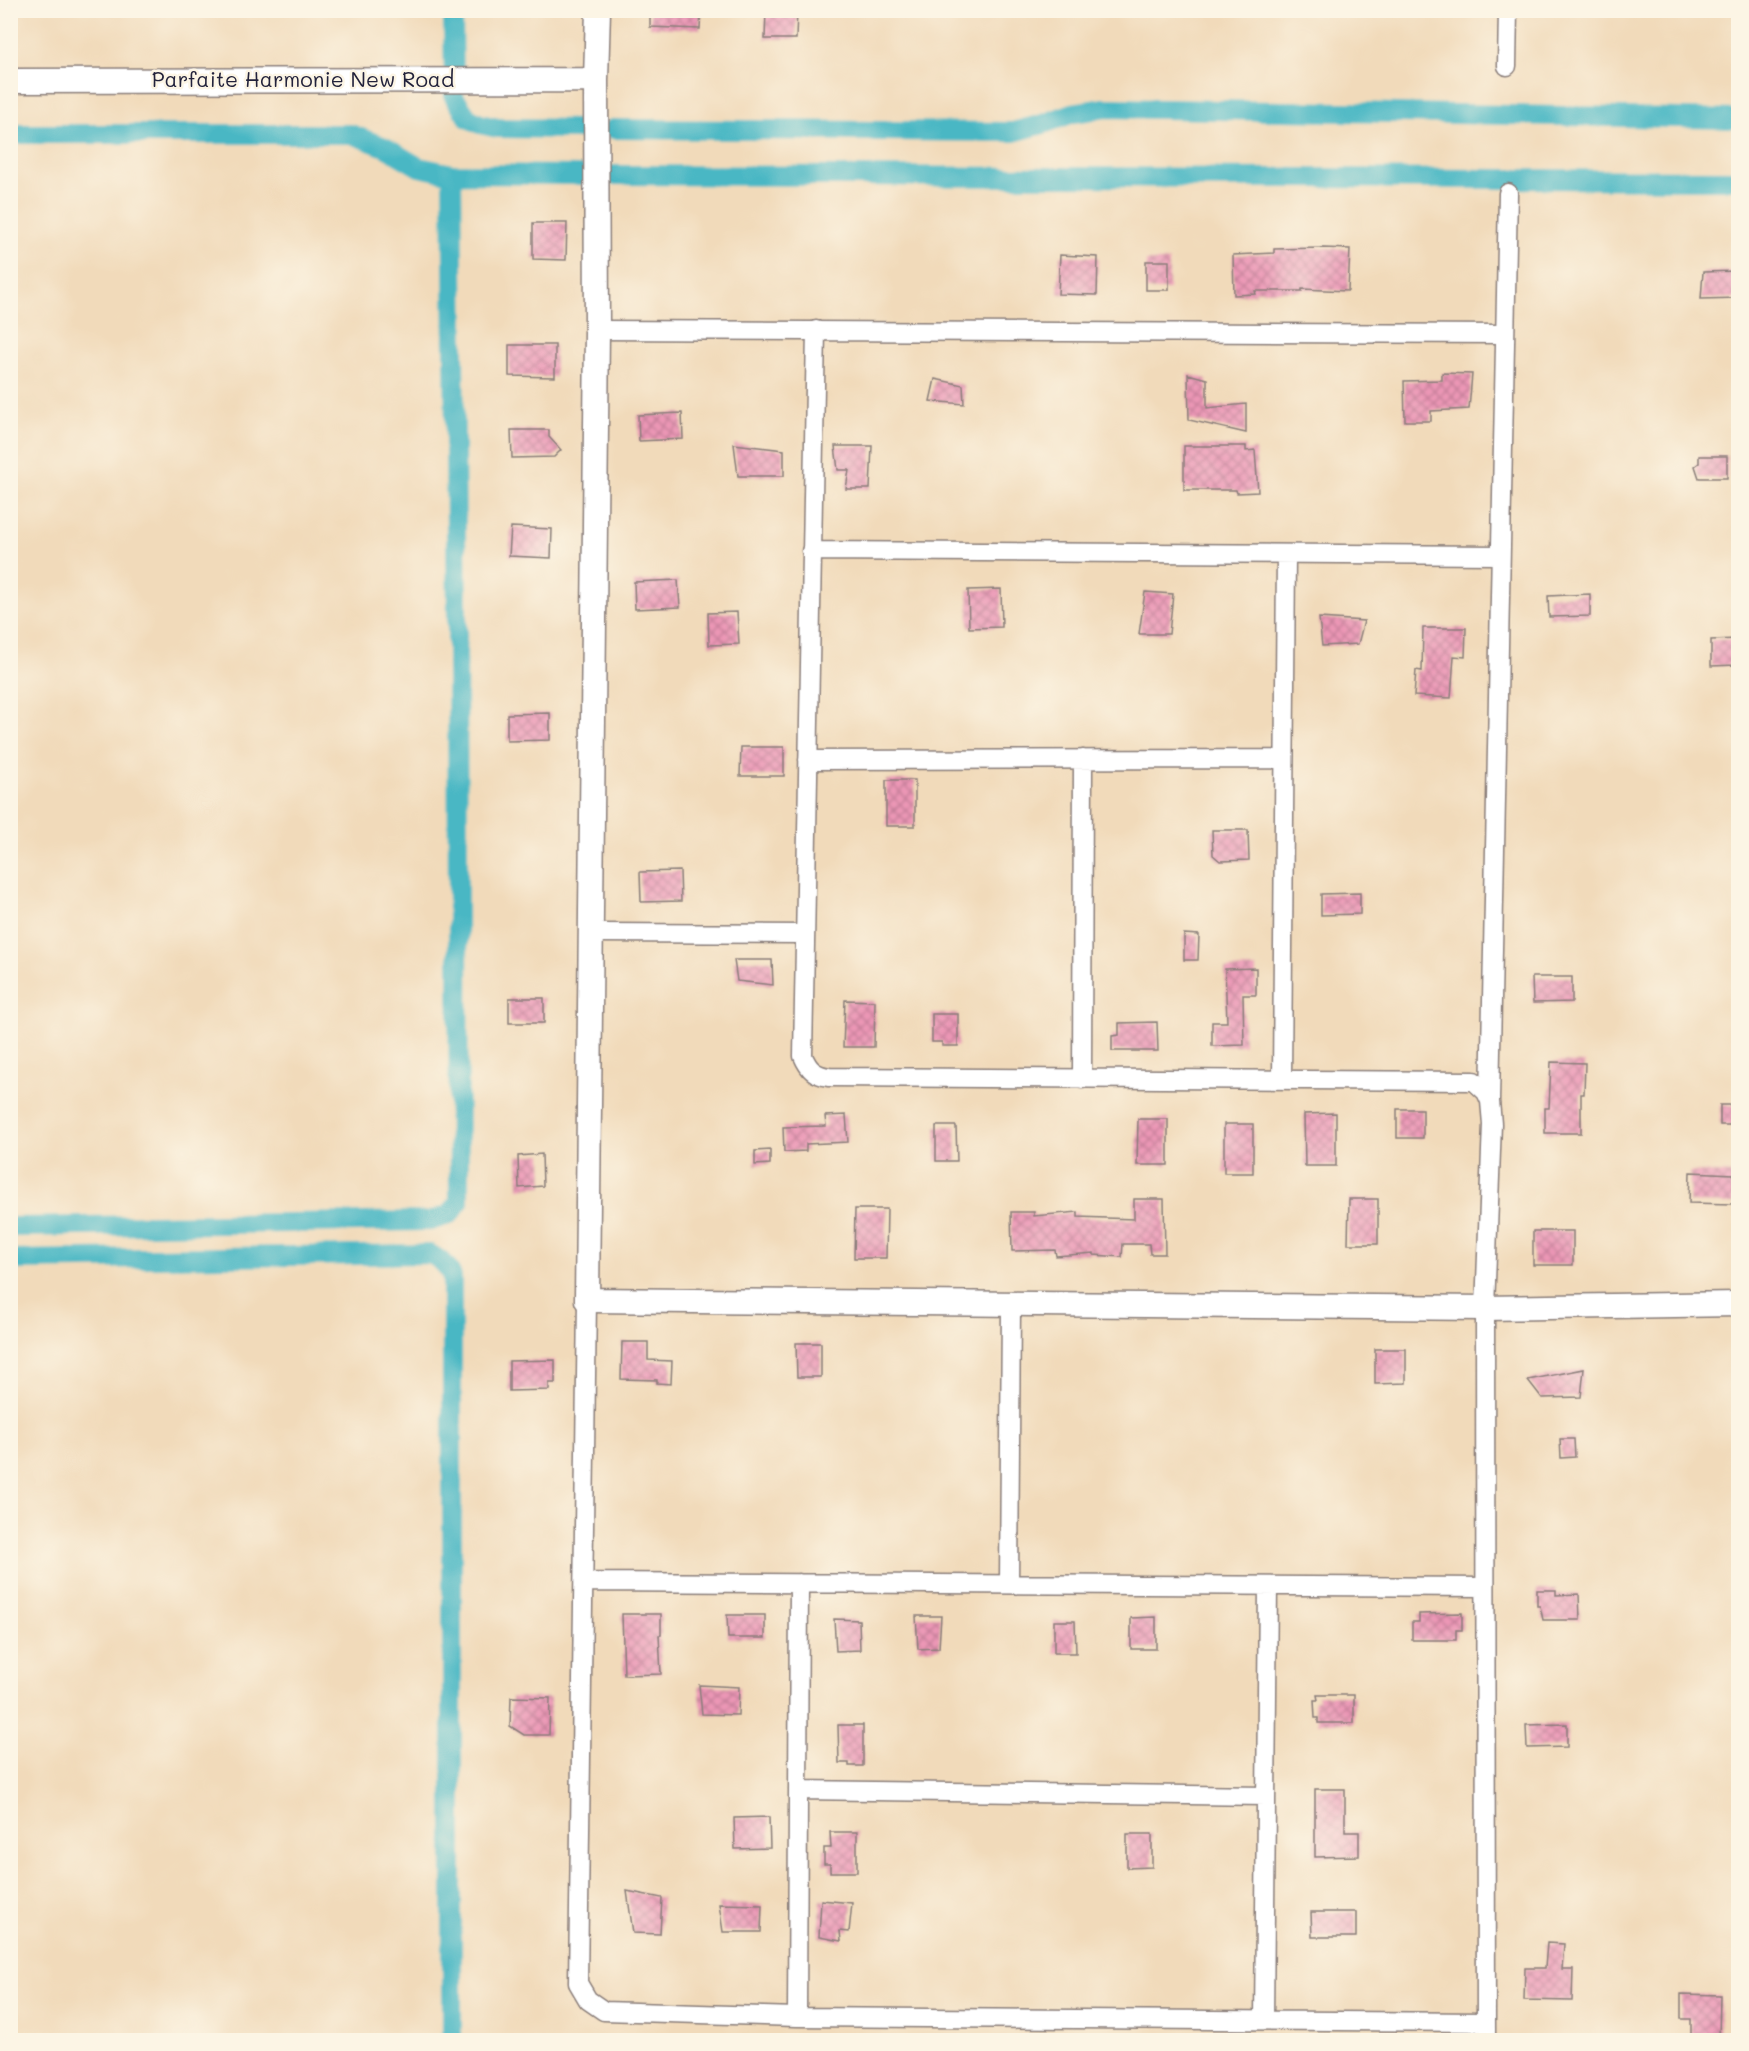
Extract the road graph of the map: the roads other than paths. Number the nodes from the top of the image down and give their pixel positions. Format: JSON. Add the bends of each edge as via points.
{"nodes":[{"id":1,"x":598,"y":10,"type":"edge"},
{"id":2,"x":1508,"y":10,"type":"edge"},
{"id":3,"x":1507,"y":66,"type":"dead end"},
{"id":4,"x":596,"y":80,"type":"junction"},
{"id":5,"x":10,"y":81,"type":"edge"},
{"id":6,"x":1508,"y":193,"type":"dead end"},
{"id":7,"x":597,"y":330,"type":"junction"},
{"id":8,"x":816,"y":330,"type":"junction"},
{"id":9,"x":1505,"y":334,"type":"junction"},
{"id":10,"x":812,"y":551,"type":"junction"},
{"id":11,"x":1286,"y":554,"type":"junction"},
{"id":12,"x":1500,"y":555,"type":"junction"},
{"id":13,"x":1083,"y":759,"type":"junction"},
{"id":14,"x":1284,"y":759,"type":"junction"},
{"id":15,"x":808,"y":760,"type":"junction"},
{"id":16,"x":591,"y":933,"type":"junction"},
{"id":17,"x":805,"y":934,"type":"junction"},
{"id":18,"x":1082,"y":1079,"type":"junction"},
{"id":19,"x":1282,"y":1080,"type":"junction"},
{"id":20,"x":1490,"y":1101,"type":"junction"},
{"id":21,"x":587,"y":1300,"type":"junction"},
{"id":22,"x":1738,"y":1304,"type":"edge"},
{"id":23,"x":1011,"y":1305,"type":"junction"},
{"id":24,"x":1485,"y":1308,"type":"junction"},
{"id":25,"x":584,"y":1582,"type":"junction"},
{"id":26,"x":799,"y":1583,"type":"junction"},
{"id":27,"x":1009,"y":1584,"type":"junction"},
{"id":28,"x":1268,"y":1586,"type":"junction"},
{"id":29,"x":1485,"y":1587,"type":"junction"},
{"id":30,"x":798,"y":1790,"type":"junction"},
{"id":31,"x":1266,"y":1796,"type":"junction"},
{"id":32,"x":797,"y":2017,"type":"junction"},
{"id":33,"x":1264,"y":2020,"type":"junction"},
{"id":34,"x":1486,"y":2031,"type":"edge"}],
"edges":[{"from":1,"to":4,"type":"street"},
{"from":2,"to":3,"type":"street"},
{"from":4,"to":5,"type":"street","name":"Parfaite Harmonie New Road"},
{"from":4,"to":7,"type":"street"},
{"from":6,"to":9,"type":"street"},
{"from":7,"to":8,"type":"street"},
{"from":7,"to":16,"type":"street"},
{"from":8,"to":9,"type":"street"},
{"from":8,"to":10,"type":"street"},
{"from":9,"to":12,"type":"street"},
{"from":10,"to":11,"type":"street"},
{"from":10,"to":15,"type":"street"},
{"from":11,"to":12,"type":"street"},
{"from":11,"to":14,"type":"street"},
{"from":12,"to":20,"type":"street"},
{"from":13,"to":14,"type":"street"},
{"from":13,"to":15,"type":"street"},
{"from":13,"to":18,"type":"street"},
{"from":14,"to":19,"type":"street"},
{"from":15,"to":17,"type":"street"},
{"from":16,"to":17,"type":"street"},
{"from":16,"to":21,"type":"street"},
{"from":17,"to":18,"type":"street","via":[[803,1056],[817,1075]]},
{"from":18,"to":19,"type":"street"},
{"from":19,"to":20,"type":"street","via":[[1474,1081]]},
{"from":20,"to":24,"type":"street"},
{"from":21,"to":23,"type":"street"},
{"from":21,"to":25,"type":"street"},
{"from":22,"to":24,"type":"street"},
{"from":23,"to":24,"type":"street"},
{"from":23,"to":27,"type":"street"},
{"from":24,"to":29,"type":"street"},
{"from":25,"to":26,"type":"street"},
{"from":25,"to":32,"type":"street","via":[[578,1983],[582,1992],[604,2011]]},
{"from":26,"to":27,"type":"street"},
{"from":26,"to":30,"type":"street"},
{"from":27,"to":28,"type":"street"},
{"from":28,"to":29,"type":"street"},
{"from":28,"to":31,"type":"street"},
{"from":29,"to":34,"type":"street"},
{"from":30,"to":31,"type":"street"},
{"from":30,"to":32,"type":"street"},
{"from":31,"to":33,"type":"street"},
{"from":32,"to":33,"type":"street"},
{"from":33,"to":34,"type":"street"}]}
